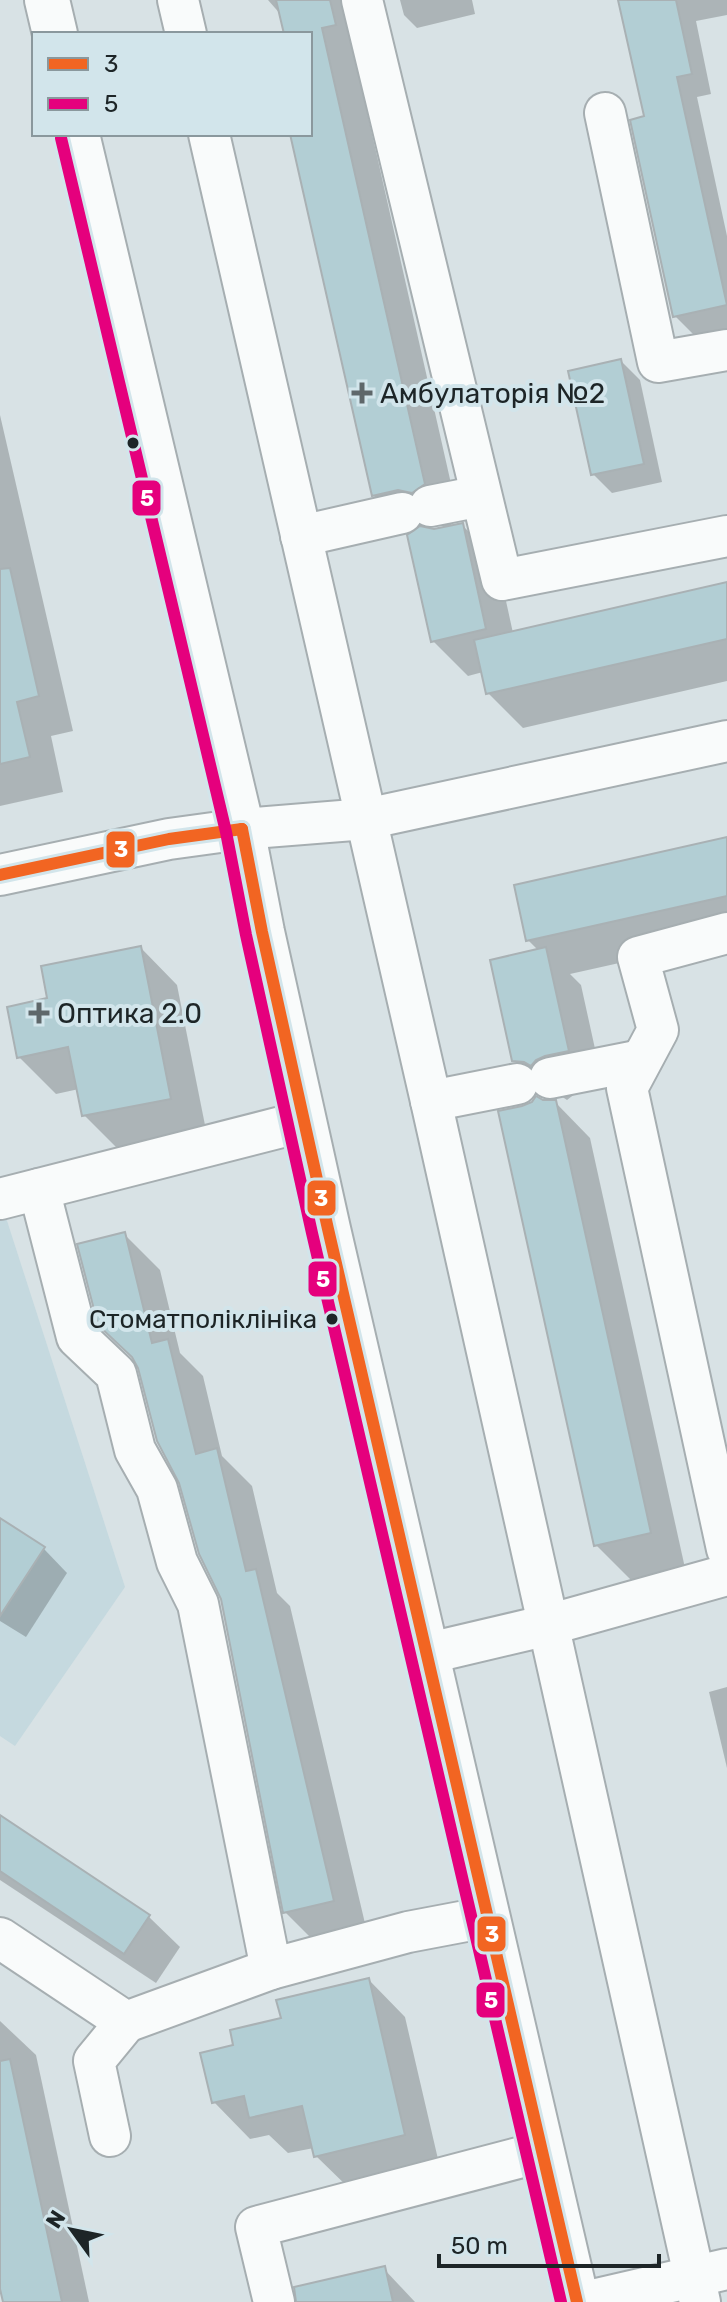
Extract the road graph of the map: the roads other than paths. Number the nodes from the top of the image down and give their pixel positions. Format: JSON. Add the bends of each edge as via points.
{"nodes":[{"id":1,"x":47,"y":0,"type":"edge"},
{"id":2,"x":178,"y":0,"type":"edge"},
{"id":3,"x":362,"y":0,"type":"edge"},
{"id":4,"x":55,"y":32,"type":"edge"},
{"id":5,"x":186,"y":32,"type":"edge"},
{"id":6,"x":605,"y":113,"type":"dead end"},
{"id":7,"x":77,"y":136,"type":"edge"},
{"id":8,"x":209,"y":136,"type":"edge"},
{"id":9,"x":727,"y":350,"type":"edge"},
{"id":10,"x":481,"y":496,"type":"junction"},
{"id":11,"x":301,"y":536,"type":"junction"},
{"id":12,"x":727,"y":536,"type":"edge"},
{"id":13,"x":727,"y":741,"type":"edge"},
{"id":14,"x":366,"y":819,"type":"junction"},
{"id":15,"x":242,"y":829,"type":"junction"},
{"id":16,"x":0,"y":875,"type":"edge"},
{"id":17,"x":727,"y":933,"type":"edge"},
{"id":18,"x":641,"y":1060,"type":"junction"},
{"id":19,"x":431,"y":1101,"type":"junction"},
{"id":20,"x":305,"y":1121,"type":"junction"},
{"id":21,"x":39,"y":1189,"type":"junction"},
{"id":22,"x":0,"y":1199,"type":"edge"},
{"id":23,"x":727,"y":1549,"type":"edge"},
{"id":24,"x":727,"y":1575,"type":"edge"},
{"id":25,"x":548,"y":1625,"type":"junction"},
{"id":26,"x":425,"y":1654,"type":"junction"},
{"id":27,"x":487,"y":1917,"type":"junction"},
{"id":28,"x":0,"y":1938,"type":"edge"},
{"id":29,"x":271,"y":1969,"type":"junction"},
{"id":30,"x":126,"y":2022,"type":"junction"},
{"id":31,"x":110,"y":2136,"type":"dead end"},
{"id":32,"x":541,"y":2152,"type":"junction"},
{"id":33,"x":707,"y":2282,"type":"edge"},
{"id":34,"x":274,"y":2302,"type":"edge"},
{"id":35,"x":577,"y":2302,"type":"edge"},
{"id":36,"x":584,"y":2302,"type":"edge"}],
"edges":[{"from":1,"to":4,"type":"main road"},
{"from":2,"to":5,"type":"street"},
{"from":3,"to":10,"type":"street"},
{"from":6,"to":9,"type":"street","via":[[658,362]]},
{"from":7,"to":15,"type":"main road"},
{"from":8,"to":11,"type":"street"},
{"from":10,"to":11,"type":"street"},
{"from":10,"to":12,"type":"street","via":[[502,580]]},
{"from":11,"to":14,"type":"street"},
{"from":13,"to":14,"type":"street"},
{"from":14,"to":15,"type":"street"},
{"from":14,"to":19,"type":"street"},
{"from":15,"to":16,"type":"street"},
{"from":15,"to":20,"type":"main road"},
{"from":17,"to":18,"type":"street","via":[[638,957],[658,1030]]},
{"from":18,"to":19,"type":"street"},
{"from":18,"to":23,"type":"street","via":[[627,1088]]},
{"from":19,"to":25,"type":"street"},
{"from":20,"to":21,"type":"street"},
{"from":20,"to":26,"type":"main road"},
{"from":21,"to":22,"type":"street"},
{"from":21,"to":29,"type":"street","via":[[77,1337],[116,1374],[135,1450],[157,1489],[177,1562],[198,1604]]},
{"from":24,"to":25,"type":"street"},
{"from":25,"to":26,"type":"street"},
{"from":25,"to":33,"type":"street"},
{"from":26,"to":27,"type":"main road"},
{"from":27,"to":29,"type":"street"},
{"from":27,"to":32,"type":"main road"},
{"from":28,"to":30,"type":"street"},
{"from":29,"to":30,"type":"street"},
{"from":30,"to":31,"type":"street","via":[[94,2061]]},
{"from":32,"to":34,"type":"street","via":[[256,2227]]},
{"from":32,"to":35,"type":"main road"},
{"from":33,"to":36,"type":"street"}]}
